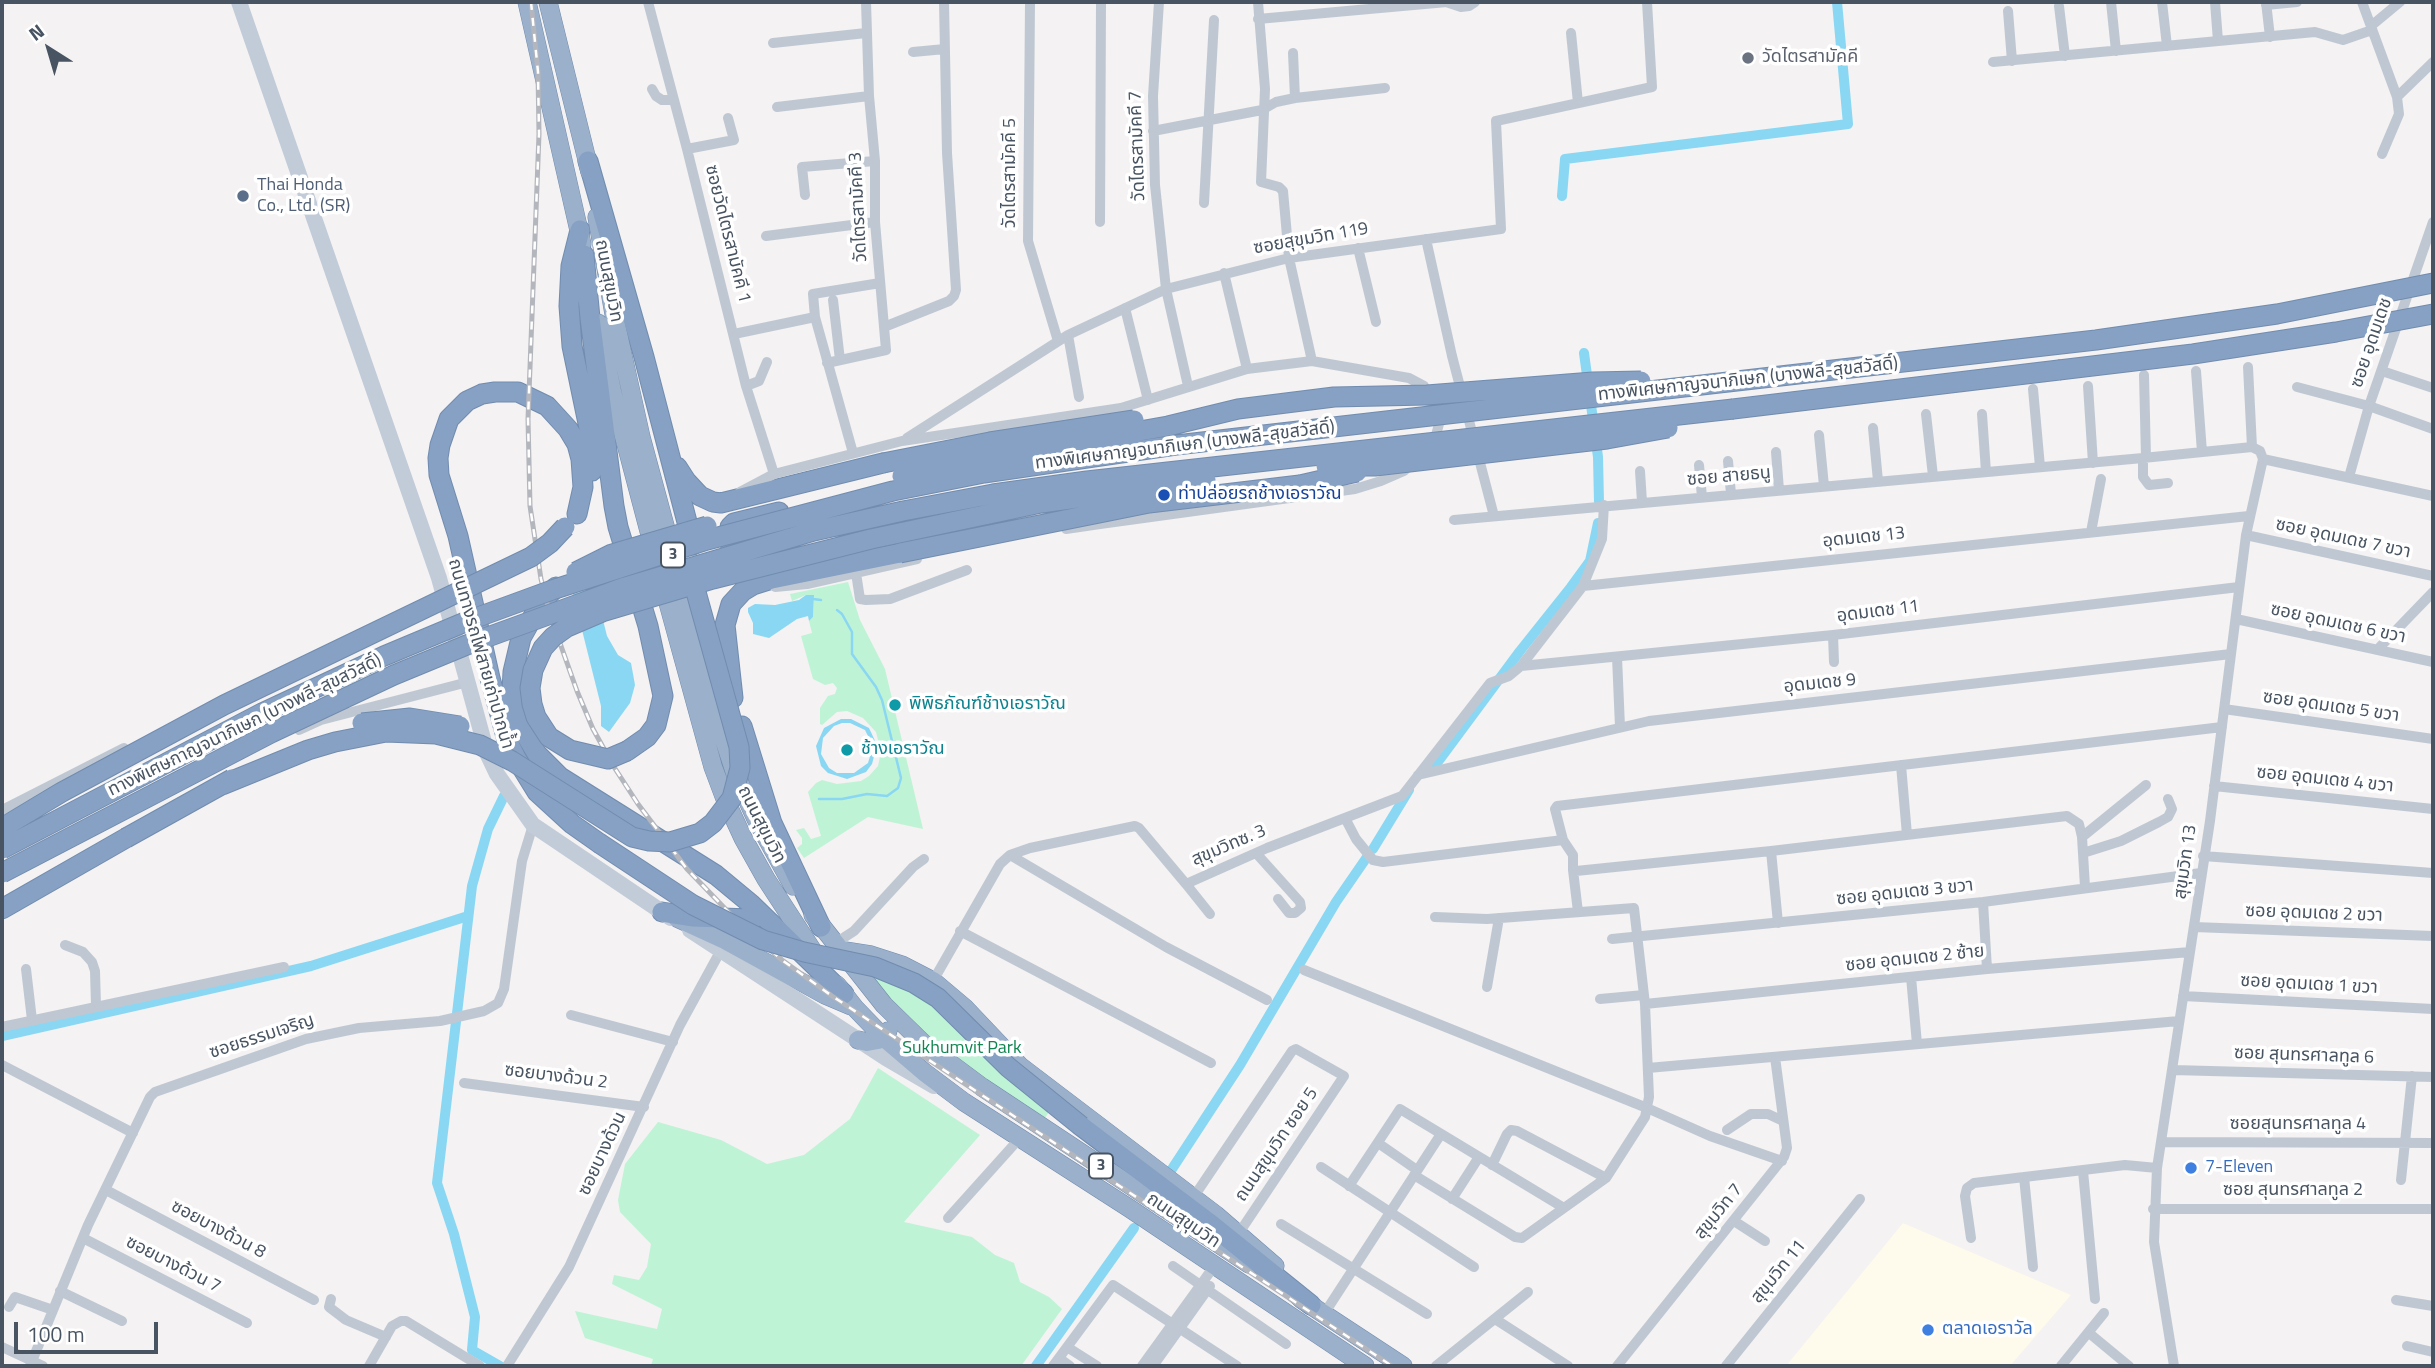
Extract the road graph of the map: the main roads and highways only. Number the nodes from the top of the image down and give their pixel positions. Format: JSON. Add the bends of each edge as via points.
{"nodes":[{"id":1,"x":239,"y":2,"type":"edge"},
{"id":2,"x":527,"y":2,"type":"edge"},
{"id":3,"x":548,"y":2,"type":"edge"},
{"id":4,"x":588,"y":161,"type":"junction"},
{"id":5,"x":580,"y":230,"type":"junction"},
{"id":6,"x":584,"y":255,"type":"junction"},
{"id":7,"x":2433,"y":283,"type":"edge"},
{"id":8,"x":625,"y":293,"type":"junction"},
{"id":9,"x":2433,"y":314,"type":"edge"},
{"id":10,"x":1728,"y":382,"type":"junction"},
{"id":11,"x":1238,"y":409,"type":"junction"},
{"id":12,"x":1733,"y":410,"type":"junction"},
{"id":13,"x":667,"y":448,"type":"junction"},
{"id":14,"x":1018,"y":457,"type":"road end"},
{"id":15,"x":1375,"y":466,"type":"junction"},
{"id":16,"x":571,"y":521,"type":"junction"},
{"id":17,"x":753,"y":584,"type":"junction"},
{"id":18,"x":733,"y":698,"type":"junction"},
{"id":19,"x":560,"y":777,"type":"junction"},
{"id":20,"x":222,"y":785,"type":"junction"},
{"id":21,"x":2,"y":828,"type":"edge"},
{"id":22,"x":2,"y":849,"type":"edge"},
{"id":23,"x":2,"y":872,"type":"edge"},
{"id":24,"x":2,"y":909,"type":"edge"},
{"id":25,"x":662,"y":912,"type":"junction"},
{"id":26,"x":762,"y":915,"type":"junction"},
{"id":27,"x":821,"y":926,"type":"junction"},
{"id":28,"x":836,"y":947,"type":"junction"},
{"id":29,"x":849,"y":1001,"type":"junction"},
{"id":30,"x":897,"y":1020,"type":"junction"},
{"id":31,"x":883,"y":1037,"type":"junction"},
{"id":32,"x":858,"y":1040,"type":"junction"},
{"id":33,"x":964,"y":1102,"type":"junction"},
{"id":34,"x":1319,"y":1311,"type":"junction"},
{"id":35,"x":1355,"y":1335,"type":"junction"},
{"id":36,"x":1345,"y":1353,"type":"junction"},
{"id":37,"x":1365,"y":1366,"type":"edge"},
{"id":38,"x":1404,"y":1366,"type":"edge"}],
"edges":[{"from":1,"to":25,"type":"main road","name":"ถนนทางรถไฟสายเก่าปากน้ำ","via":[[443,595],[487,753],[533,825]]},
{"from":2,"to":5,"type":"highway","name":"ถนนสุขุมวิท","number":"3"},
{"from":3,"to":4,"type":"highway","name":"ถนนสุขุมวิท","number":"3"},
{"from":4,"to":8,"type":"highway"},
{"from":4,"to":27,"type":"highway","name":"ถนนสุขุมวิท","number":"3","via":[[641,437],[717,718],[756,819]]},
{"from":5,"to":6,"type":"highway","name":"ถนนสุขุมวิท","number":"3"},
{"from":5,"to":16,"type":"highway","via":[[570,266],[569,306],[593,464],[589,493]]},
{"from":6,"to":15,"type":"highway","bridge":true,"via":[[614,506],[618,527],[648,626],[663,696],[656,725],[647,737],[608,760],[597,759],[549,737],[531,704],[531,680],[543,648],[553,637],[602,612],[820,551],[1029,505],[1261,472]]},
{"from":6,"to":29,"type":"highway","name":"ถนนสุขุมวิท","number":"3","via":[[625,443],[713,767],[766,879]]},
{"from":7,"to":10,"type":"highway","name":"ทางพิเศษกาญจนาภิเษก (บางพลี-สุขสวัสดิ์)","bridge":true,"via":[[2277,314],[2096,340]]},
{"from":8,"to":13,"type":"highway"},
{"from":8,"to":20,"type":"highway","bridge":true,"via":[[642,389],[739,747],[740,768],[732,798],[713,823],[700,833],[670,842],[632,837],[513,761],[480,745],[436,734],[386,732],[348,739]]},
{"from":9,"to":12,"type":"highway","name":"ทางพิเศษกาญจนาภิเษก (บางพลี-สุขสวัสดิ์)","bridge":true,"via":[[2193,354]]},
{"from":10,"to":11,"type":"highway","bridge":true,"via":[[1593,382],[1334,397]]},
{"from":10,"to":22,"type":"highway","name":"ทางพิเศษกาญจนาภิเษก (บางพลี-สุขสวัสดิ์)","bridge":true,"via":[[1079,458],[971,475],[795,515],[563,586],[396,651],[262,713]]},
{"from":11,"to":13,"type":"highway","bridge":true,"via":[[1062,430],[883,463],[721,503],[693,489]]},
{"from":11,"to":19,"type":"highway","bridge":true,"via":[[870,483],[592,563],[562,581],[540,604],[520,638],[513,672],[518,722],[537,754]]},
{"from":12,"to":15,"type":"highway","bridge":true,"via":[[1632,435]]},
{"from":12,"to":23,"type":"highway","name":"ทางพิเศษกาญจนาภิเษก (บางพลี-สุขสวัสดิ์)","bridge":true,"via":[[1087,481],[980,496],[814,531],[625,587],[406,671],[259,739]]},
{"from":13,"to":18,"type":"highway"},
{"from":14,"to":17,"type":"highway","via":[[734,523],[730,527],[731,551],[744,577]]},
{"from":15,"to":17,"type":"highway","bridge":true,"via":[[1323,482],[1149,503]]},
{"from":16,"to":21,"type":"highway","bridge":true,"via":[[531,557],[224,705]]},
{"from":16,"to":34,"type":"highway","bridge":true,"via":[[583,487],[582,458],[568,429],[547,406],[518,392],[495,392],[467,401],[449,419],[438,458],[439,475],[508,740],[537,792],[572,824],[693,905],[742,931],[804,952],[875,967],[938,998],[1008,1067]]},
{"from":17,"to":18,"type":"highway","via":[[737,596],[727,613]]},
{"from":18,"to":27,"type":"highway","via":[[772,823]]},
{"from":19,"to":20,"type":"highway","bridge":true,"via":[[487,735],[433,720],[390,718],[314,737]]},
{"from":19,"to":26,"type":"highway","via":[[716,876]]},
{"from":20,"to":24,"type":"highway","bridge":true},
{"from":25,"to":26,"type":"highway","via":[[750,919]]},
{"from":25,"to":29,"type":"highway","via":[[825,995]]},
{"from":25,"to":32,"type":"main road","name":"ถนนทางรถไฟสายเก่าปากน้ำ"},
{"from":26,"to":29,"type":"highway"},
{"from":27,"to":28,"type":"highway","name":"ถนนสุขุมวิท","number":"3"},
{"from":28,"to":30,"type":"highway","name":"ถนนสุขุมวิท","number":"3"},
{"from":28,"to":34,"type":"highway","via":[[902,965],[933,981],[1020,1066],[1239,1233]]},
{"from":29,"to":31,"type":"highway","name":"ถนนสุขุมวิท","number":"3"},
{"from":30,"to":31,"type":"highway"},
{"from":30,"to":34,"type":"highway","name":"ถนนสุขุมวิท","number":"3","via":[[982,1087]]},
{"from":31,"to":32,"type":"highway","via":[[872,1042]]},
{"from":31,"to":33,"type":"highway","name":"ถนนสุขุมวิท","number":"3"},
{"from":32,"to":33,"type":"main road","name":"ถนนทางรถไฟสายเก่าปากน้ำ"},
{"from":33,"to":36,"type":"highway","name":"ถนนสุขุมวิท","number":"3"},
{"from":34,"to":35,"type":"highway","name":"ถนนสุขุมวิท","number":"3"},
{"from":35,"to":36,"type":"highway"},
{"from":35,"to":38,"type":"highway","name":"ถนนสุขุมวิท","number":"3"},
{"from":36,"to":37,"type":"highway","name":"ถนนสุขุมวิท","number":"3"}]}
